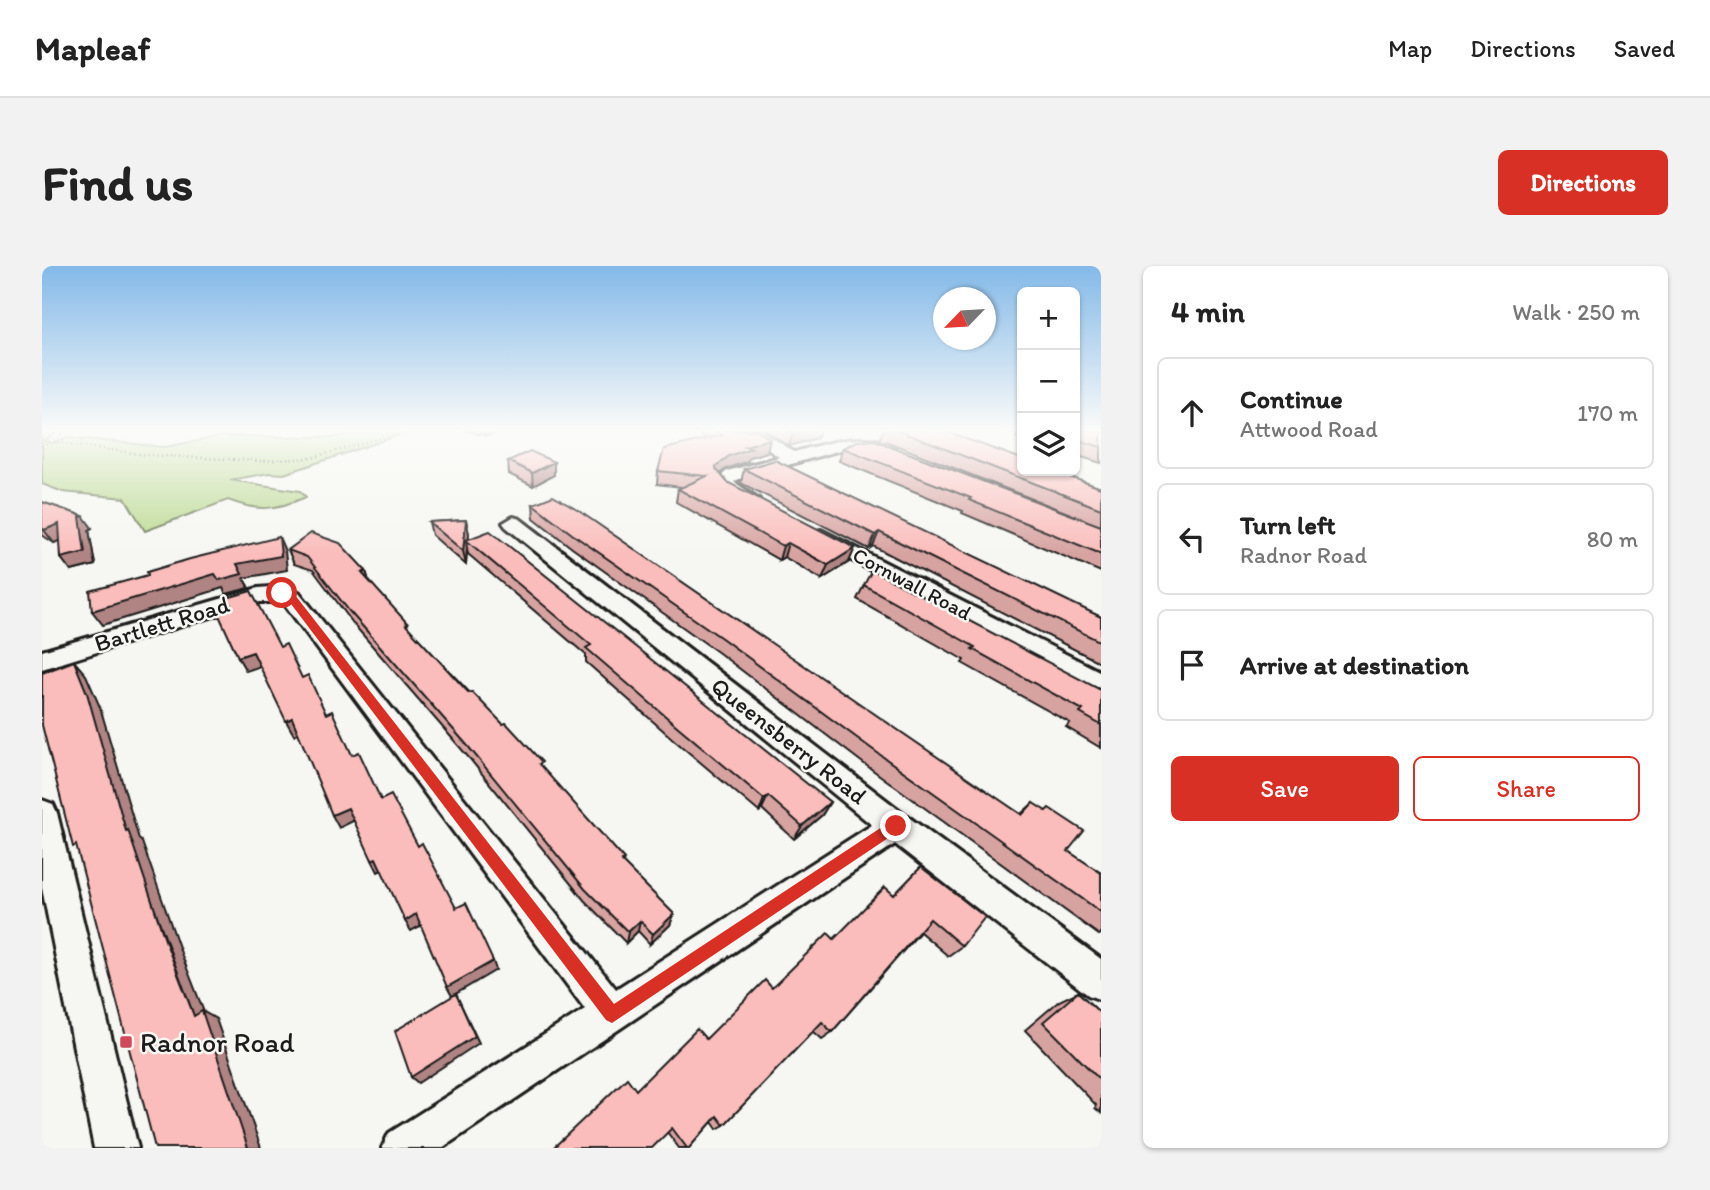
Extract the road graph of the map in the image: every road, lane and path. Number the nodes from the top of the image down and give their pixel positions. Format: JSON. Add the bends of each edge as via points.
{"nodes":[{"id":1,"x":746,"y":471,"type":"edge"},
{"id":2,"x":768,"y":509,"type":"edge"},
{"id":3,"x":513,"y":523,"type":"dead end"},
{"id":4,"x":805,"y":528,"type":"edge"},
{"id":5,"x":282,"y":593,"type":"joint"},
{"id":6,"x":42,"y":660,"type":"edge"},
{"id":7,"x":1101,"y":683,"type":"edge"},
{"id":8,"x":42,"y":813,"type":"edge"},
{"id":9,"x":896,"y":826,"type":"junction"},
{"id":10,"x":1101,"y":982,"type":"edge"},
{"id":11,"x":612,"y":1014,"type":"junction"},
{"id":12,"x":116,"y":1148,"type":"edge"},
{"id":13,"x":404,"y":1148,"type":"edge"}],
"edges":[{"from":1,"to":2,"type":"street","via":[[724,481]]},
{"from":3,"to":9,"type":"street","name":"Queensberry Road"},
{"from":4,"to":7,"type":"street","name":"Cornwall Road"},
{"from":5,"to":6,"type":"street","name":"Bartlett Road","via":[[258,595]]},
{"from":5,"to":11,"type":"street","via":[[291,597]]},
{"from":8,"to":12,"type":"street"},
{"from":9,"to":10,"type":"street","name":"Queensberry Road"},
{"from":9,"to":11,"type":"street"},
{"from":11,"to":13,"type":"street"}]}
